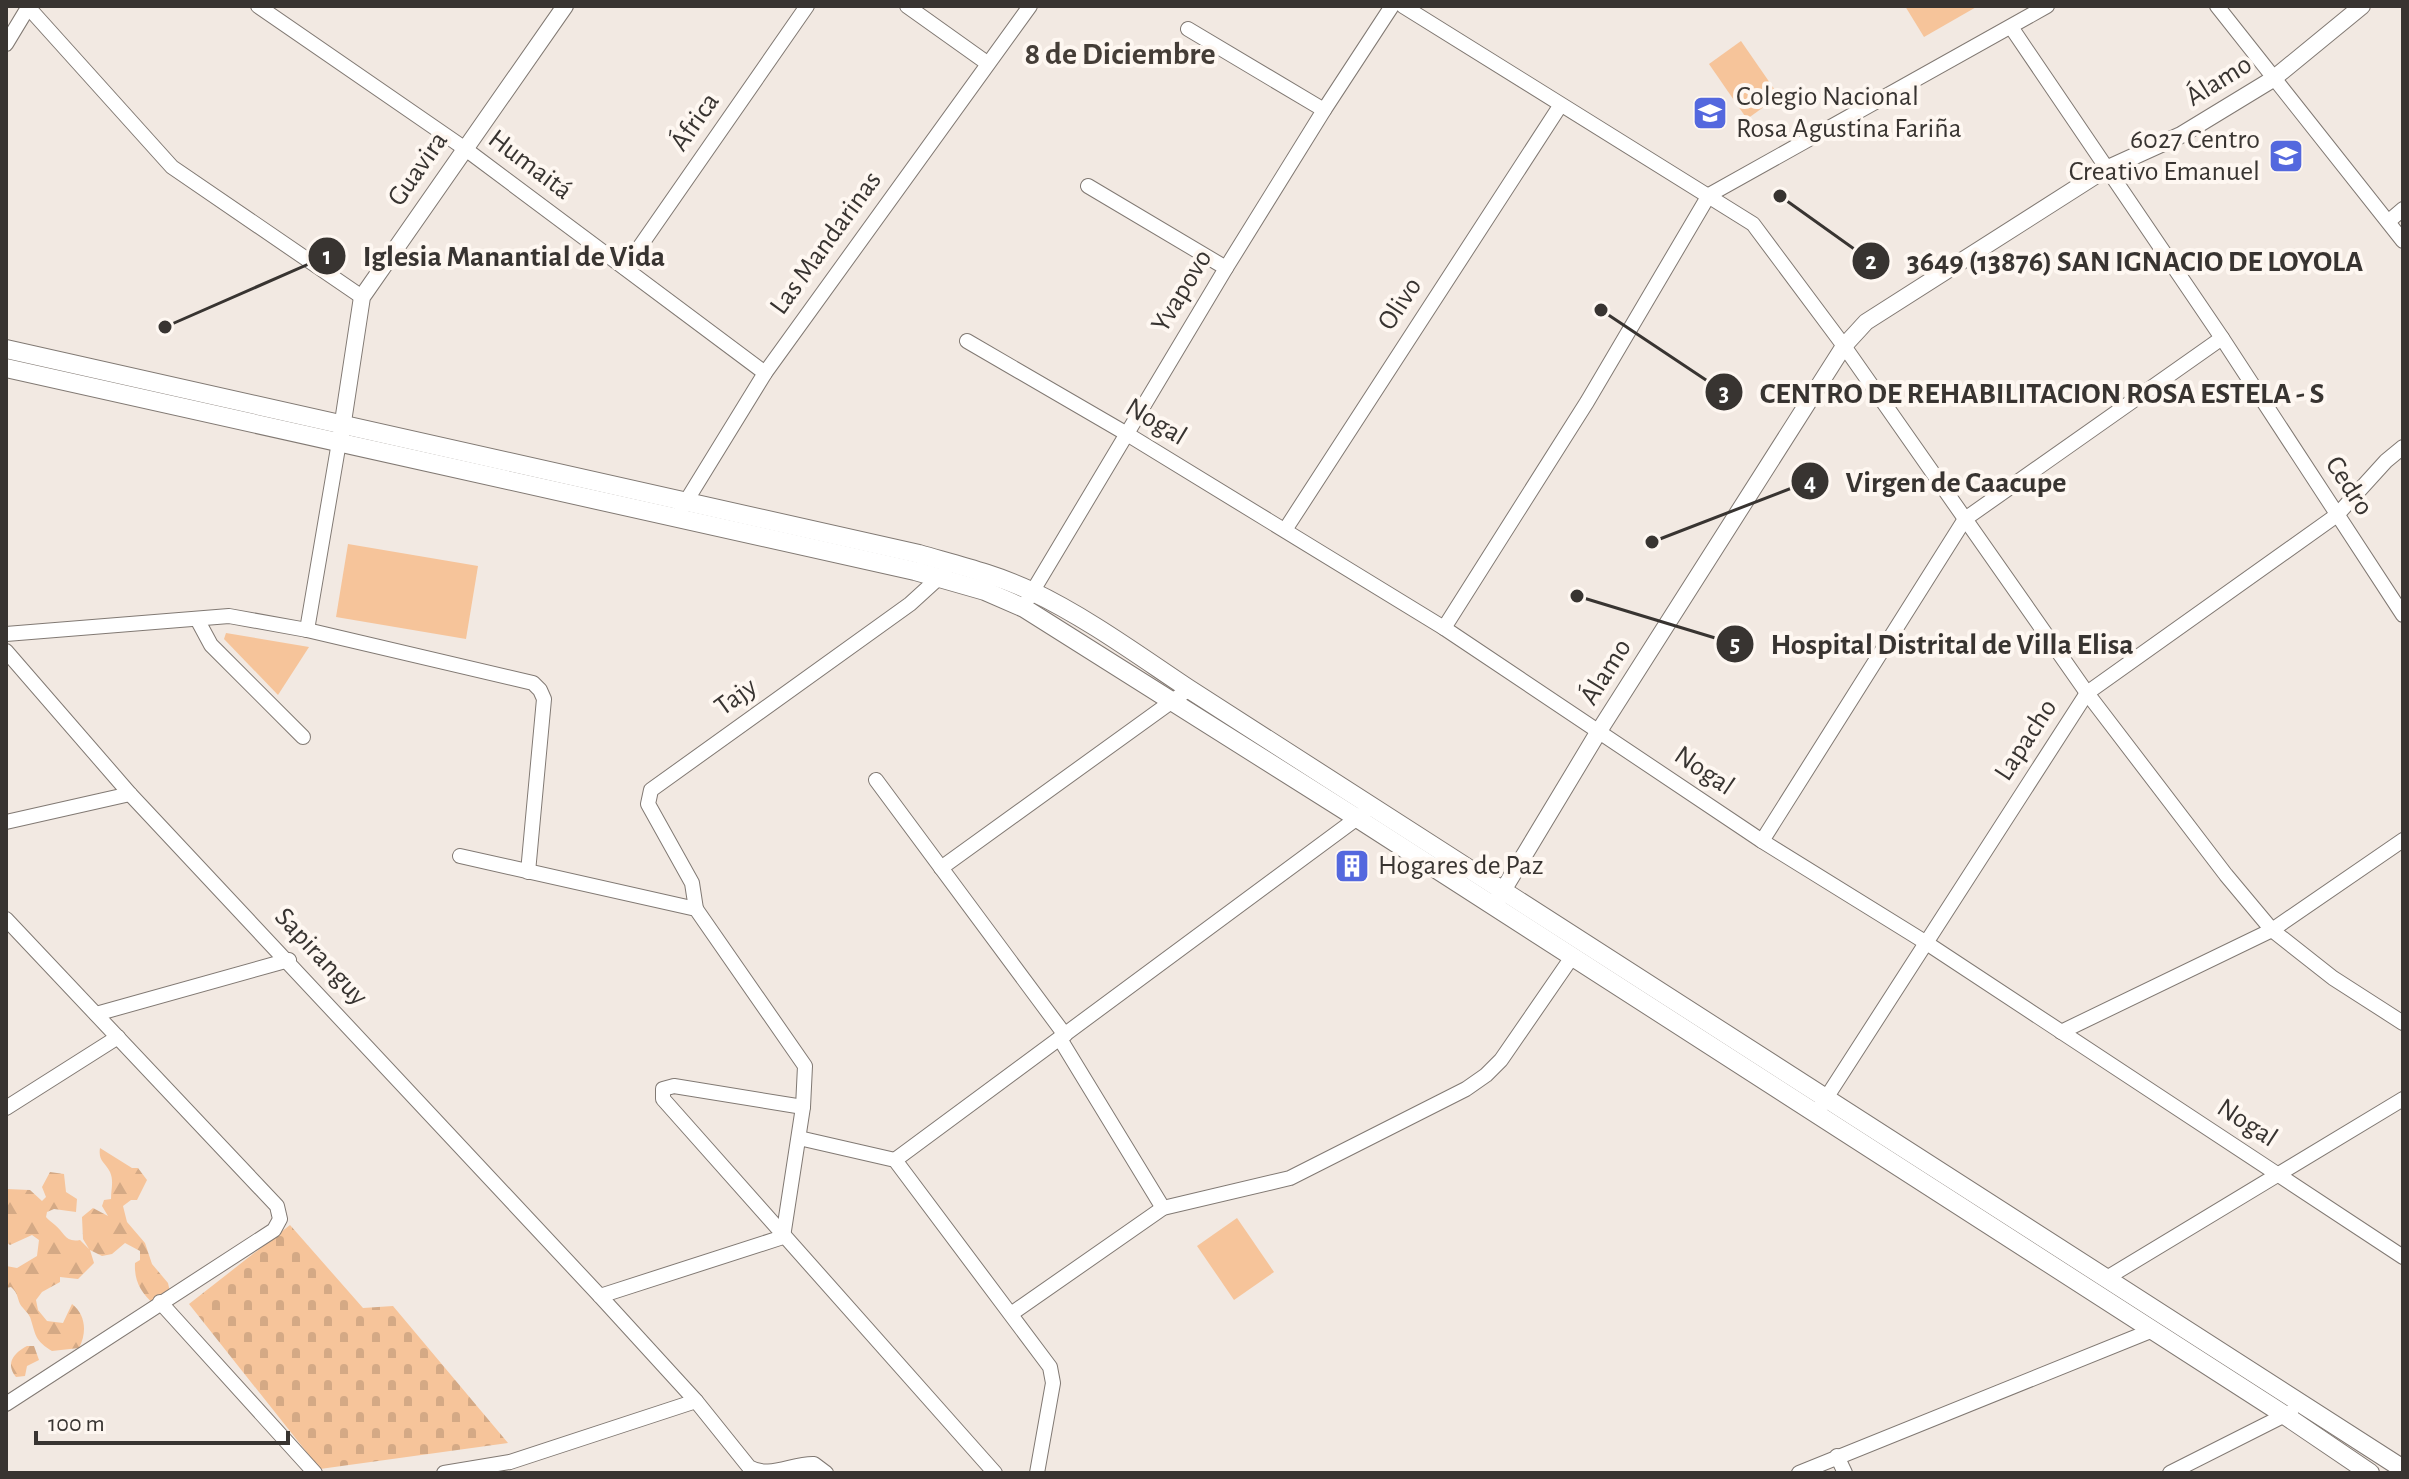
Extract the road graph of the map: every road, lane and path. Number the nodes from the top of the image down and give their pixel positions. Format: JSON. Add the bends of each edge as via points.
{"nodes":[{"id":1,"x":29,"y":6,"type":"edge"},
{"id":2,"x":258,"y":6,"type":"edge"},
{"id":3,"x":565,"y":6,"type":"edge"},
{"id":4,"x":807,"y":6,"type":"edge"},
{"id":5,"x":907,"y":6,"type":"edge"},
{"id":6,"x":1030,"y":6,"type":"edge"},
{"id":7,"x":1392,"y":6,"type":"edge"},
{"id":8,"x":1403,"y":6,"type":"edge"},
{"id":9,"x":2047,"y":6,"type":"edge"},
{"id":10,"x":2217,"y":6,"type":"edge"},
{"id":11,"x":2362,"y":6,"type":"edge"},
{"id":12,"x":2011,"y":27,"type":"junction"},
{"id":13,"x":1188,"y":29,"type":"dead end"},
{"id":14,"x":6,"y":44,"type":"edge"},
{"id":15,"x":987,"y":63,"type":"junction"},
{"id":16,"x":2273,"y":79,"type":"junction"},
{"id":17,"x":1560,"y":106,"type":"junction"},
{"id":18,"x":1324,"y":110,"type":"junction"},
{"id":19,"x":464,"y":148,"type":"junction"},
{"id":20,"x":2106,"y":169,"type":"junction"},
{"id":21,"x":1088,"y":186,"type":"dead end"},
{"id":22,"x":1709,"y":195,"type":"junction"},
{"id":23,"x":2403,"y":209,"type":"edge"},
{"id":24,"x":2389,"y":221,"type":"junction"},
{"id":25,"x":2403,"y":241,"type":"edge"},
{"id":26,"x":625,"y":268,"type":"junction"},
{"id":27,"x":1226,"y":268,"type":"junction"},
{"id":28,"x":362,"y":297,"type":"junction"},
{"id":29,"x":2222,"y":338,"type":"junction"},
{"id":30,"x":967,"y":341,"type":"dead end"},
{"id":31,"x":1844,"y":346,"type":"junction"},
{"id":32,"x":6,"y":349,"type":"edge"},
{"id":33,"x":6,"y":368,"type":"edge"},
{"id":34,"x":765,"y":373,"type":"junction"},
{"id":35,"x":341,"y":433,"type":"junction"},
{"id":36,"x":1127,"y":434,"type":"junction"},
{"id":37,"x":2403,"y":447,"type":"edge"},
{"id":38,"x":686,"y":502,"type":"junction"},
{"id":39,"x":2337,"y":515,"type":"junction"},
{"id":40,"x":676,"y":518,"type":"junction"},
{"id":41,"x":1965,"y":519,"type":"junction"},
{"id":42,"x":1285,"y":530,"type":"junction"},
{"id":43,"x":945,"y":570,"type":"junction"},
{"id":44,"x":1028,"y":600,"type":"junction"},
{"id":45,"x":2403,"y":615,"type":"edge"},
{"id":46,"x":197,"y":619,"type":"junction"},
{"id":47,"x":1444,"y":628,"type":"junction"},
{"id":48,"x":307,"y":630,"type":"junction"},
{"id":49,"x":6,"y":634,"type":"edge"},
{"id":50,"x":6,"y":651,"type":"edge"},
{"id":51,"x":1189,"y":689,"type":"junction"},
{"id":52,"x":2087,"y":693,"type":"junction"},
{"id":53,"x":1171,"y":702,"type":"junction"},
{"id":54,"x":1599,"y":731,"type":"junction"},
{"id":55,"x":303,"y":737,"type":"dead end"},
{"id":56,"x":876,"y":780,"type":"dead end"},
{"id":57,"x":130,"y":794,"type":"junction"},
{"id":58,"x":1365,"y":812,"type":"junction"},
{"id":59,"x":6,"y":822,"type":"edge"},
{"id":60,"x":2403,"y":840,"type":"edge"},
{"id":61,"x":1762,"y":841,"type":"junction"},
{"id":62,"x":460,"y":856,"type":"dead end"},
{"id":63,"x":941,"y":868,"type":"junction"},
{"id":64,"x":528,"y":872,"type":"junction"},
{"id":65,"x":1498,"y":898,"type":"junction"},
{"id":66,"x":696,"y":909,"type":"junction"},
{"id":67,"x":6,"y":919,"type":"edge"},
{"id":68,"x":2272,"y":930,"type":"junction"},
{"id":69,"x":1925,"y":942,"type":"junction"},
{"id":70,"x":1572,"y":957,"type":"junction"},
{"id":71,"x":289,"y":960,"type":"junction"},
{"id":72,"x":96,"y":1014,"type":"junction"},
{"id":73,"x":2403,"y":1023,"type":"edge"},
{"id":74,"x":2061,"y":1032,"type":"junction"},
{"id":75,"x":118,"y":1037,"type":"junction"},
{"id":76,"x":1062,"y":1037,"type":"junction"},
{"id":77,"x":2403,"y":1099,"type":"edge"},
{"id":78,"x":1821,"y":1106,"type":"junction"},
{"id":79,"x":803,"y":1107,"type":"junction"},
{"id":80,"x":6,"y":1108,"type":"edge"},
{"id":81,"x":799,"y":1138,"type":"junction"},
{"id":82,"x":895,"y":1160,"type":"junction"},
{"id":83,"x":2278,"y":1175,"type":"junction"},
{"id":84,"x":1163,"y":1208,"type":"junction"},
{"id":85,"x":783,"y":1237,"type":"junction"},
{"id":86,"x":2403,"y":1257,"type":"edge"},
{"id":87,"x":2105,"y":1279,"type":"junction"},
{"id":88,"x":600,"y":1296,"type":"junction"},
{"id":89,"x":160,"y":1302,"type":"junction"},
{"id":90,"x":2138,"y":1309,"type":"junction"},
{"id":91,"x":1011,"y":1314,"type":"junction"},
{"id":92,"x":2153,"y":1330,"type":"junction"},
{"id":93,"x":696,"y":1401,"type":"junction"},
{"id":94,"x":6,"y":1404,"type":"edge"},
{"id":95,"x":2303,"y":1404,"type":"junction"},
{"id":96,"x":2286,"y":1416,"type":"junction"},
{"id":97,"x":1837,"y":1456,"type":"junction"},
{"id":98,"x":515,"y":1467,"type":"edge"},
{"id":99,"x":2398,"y":1468,"type":"edge"},
{"id":100,"x":315,"y":1473,"type":"edge"},
{"id":101,"x":444,"y":1473,"type":"edge"},
{"id":102,"x":826,"y":1473,"type":"edge"},
{"id":103,"x":995,"y":1473,"type":"edge"},
{"id":104,"x":1037,"y":1473,"type":"edge"},
{"id":105,"x":1799,"y":1473,"type":"edge"},
{"id":106,"x":1845,"y":1473,"type":"edge"},
{"id":107,"x":2170,"y":1473,"type":"edge"},
{"id":108,"x":2370,"y":1473,"type":"edge"}],
"edges":[{"from":1,"to":14,"type":"street"},
{"from":1,"to":28,"type":"street","via":[[172,167]]},
{"from":2,"to":19,"type":"street","name":"Humaitá"},
{"from":3,"to":19,"type":"street","name":"Guavira"},
{"from":4,"to":26,"type":"street","name":"África"},
{"from":5,"to":15,"type":"street"},
{"from":6,"to":15,"type":"street","name":"Las Mandarinas"},
{"from":7,"to":18,"type":"street","name":"Yvapovo"},
{"from":8,"to":17,"type":"street"},
{"from":9,"to":12,"type":"street"},
{"from":10,"to":16,"type":"street"},
{"from":11,"to":16,"type":"street","name":"Álamo"},
{"from":12,"to":20,"type":"street","name":"Cedro"},
{"from":12,"to":22,"type":"street"},
{"from":13,"to":18,"type":"street"},
{"from":15,"to":34,"type":"street","name":"Las Mandarinas"},
{"from":16,"to":20,"type":"street","name":"Álamo","via":[[2181,135]]},
{"from":16,"to":24,"type":"street"},
{"from":17,"to":22,"type":"street"},
{"from":17,"to":42,"type":"street","name":"Olivo"},
{"from":18,"to":27,"type":"street","name":"Yvapovo"},
{"from":19,"to":26,"type":"street","name":"Humaitá"},
{"from":19,"to":28,"type":"street","name":"Guavira"},
{"from":20,"to":29,"type":"street","name":"Cedro"},
{"from":20,"to":31,"type":"street","name":"Álamo","via":[[1866,322]]},
{"from":21,"to":27,"type":"street"},
{"from":22,"to":31,"type":"street","via":[[1753,224]]},
{"from":22,"to":47,"type":"street"},
{"from":23,"to":24,"type":"street"},
{"from":24,"to":25,"type":"street"},
{"from":26,"to":34,"type":"street","name":"Humaitá"},
{"from":27,"to":36,"type":"street","name":"Yvapovo"},
{"from":28,"to":35,"type":"street","name":"Guavira"},
{"from":29,"to":39,"type":"street","name":"Cedro"},
{"from":29,"to":41,"type":"street"},
{"from":30,"to":36,"type":"street","name":"Nogal"},
{"from":31,"to":41,"type":"street"},
{"from":31,"to":54,"type":"street","name":"Álamo"},
{"from":32,"to":35,"type":"main road"},
{"from":33,"to":35,"type":"main road"},
{"from":34,"to":38,"type":"street","name":"Las Mandarinas"},
{"from":35,"to":38,"type":"main road"},
{"from":35,"to":40,"type":"main road"},
{"from":35,"to":48,"type":"street"},
{"from":36,"to":42,"type":"street","name":"Nogal"},
{"from":36,"to":44,"type":"street","name":"Yvapovo"},
{"from":37,"to":39,"type":"street","name":"Lapacho"},
{"from":38,"to":40,"type":"street","name":"Las Mandarinas"},
{"from":38,"to":43,"type":"main road"},
{"from":39,"to":45,"type":"street","name":"Cedro"},
{"from":39,"to":52,"type":"street","name":"Lapacho"},
{"from":40,"to":43,"type":"main road"},
{"from":41,"to":52,"type":"street"},
{"from":41,"to":61,"type":"street"},
{"from":42,"to":47,"type":"street","name":"Nogal"},
{"from":43,"to":44,"type":"main road","via":[[991,574]]},
{"from":43,"to":66,"type":"street","name":"Tajy","via":[[910,604],[651,790],[648,804],[692,883]]},
{"from":44,"to":51,"type":"main road","via":[[1072,614]]},
{"from":44,"to":53,"type":"main road"},
{"from":46,"to":48,"type":"street","via":[[229,616]]},
{"from":46,"to":49,"type":"street"},
{"from":46,"to":55,"type":"street","via":[[211,645]]},
{"from":47,"to":54,"type":"street","name":"Nogal"},
{"from":48,"to":64,"type":"street","via":[[533,683],[540,690],[544,699]]},
{"from":50,"to":57,"type":"street","name":"Sapiranguy"},
{"from":51,"to":53,"type":"street"},
{"from":51,"to":58,"type":"main road"},
{"from":52,"to":68,"type":"street"},
{"from":52,"to":69,"type":"street","name":"Lapacho"},
{"from":53,"to":58,"type":"main road"},
{"from":53,"to":63,"type":"street"},
{"from":54,"to":61,"type":"street","name":"Nogal"},
{"from":54,"to":65,"type":"street","name":"Álamo"},
{"from":56,"to":63,"type":"street"},
{"from":57,"to":59,"type":"street"},
{"from":57,"to":71,"type":"street","name":"Sapiranguy"},
{"from":58,"to":65,"type":"main road"},
{"from":58,"to":76,"type":"street"},
{"from":60,"to":68,"type":"street"},
{"from":61,"to":69,"type":"street","name":"Nogal"},
{"from":62,"to":64,"type":"street"},
{"from":63,"to":76,"type":"street"},
{"from":64,"to":66,"type":"street"},
{"from":65,"to":70,"type":"main road"},
{"from":65,"to":78,"type":"main road"},
{"from":66,"to":79,"type":"street","name":"Tajy","via":[[805,1066]]},
{"from":67,"to":72,"type":"street"},
{"from":68,"to":73,"type":"street"},
{"from":68,"to":74,"type":"street"},
{"from":69,"to":74,"type":"street","name":"Nogal"},
{"from":69,"to":78,"type":"street","name":"Lapacho"},
{"from":70,"to":78,"type":"main road"},
{"from":70,"to":84,"type":"street","via":[[1501,1060],[1466,1089],[1290,1178]]},
{"from":71,"to":72,"type":"street"},
{"from":71,"to":88,"type":"street","name":"Sapiranguy"},
{"from":72,"to":75,"type":"street"},
{"from":74,"to":83,"type":"street","name":"Nogal"},
{"from":75,"to":80,"type":"street"},
{"from":75,"to":89,"type":"street","via":[[277,1206],[280,1219],[274,1230]]},
{"from":76,"to":82,"type":"street"},
{"from":76,"to":84,"type":"street"},
{"from":77,"to":83,"type":"street"},
{"from":78,"to":87,"type":"main road"},
{"from":78,"to":90,"type":"main road"},
{"from":79,"to":81,"type":"street","name":"Tajy"},
{"from":79,"to":85,"type":"street","via":[[674,1086],[662,1094]]},
{"from":81,"to":82,"type":"street"},
{"from":81,"to":85,"type":"street","name":"Tajy"},
{"from":82,"to":91,"type":"street"},
{"from":83,"to":86,"type":"street","name":"Nogal"},
{"from":83,"to":87,"type":"street"},
{"from":84,"to":91,"type":"street"},
{"from":85,"to":88,"type":"street"},
{"from":85,"to":103,"type":"street"},
{"from":87,"to":90,"type":"main road"},
{"from":88,"to":93,"type":"street","name":"Sapiranguy"},
{"from":89,"to":94,"type":"street"},
{"from":89,"to":100,"type":"street"},
{"from":90,"to":92,"type":"main road"},
{"from":90,"to":95,"type":"main road"},
{"from":91,"to":104,"type":"street","via":[[1050,1367],[1048,1419]]},
{"from":92,"to":96,"type":"main road"},
{"from":92,"to":97,"type":"street"},
{"from":93,"to":98,"type":"street"},
{"from":93,"to":102,"type":"street","name":"Sapiranguy","via":[[757,1472],[814,1464]]},
{"from":95,"to":96,"type":"street"},
{"from":95,"to":99,"type":"main road"},
{"from":96,"to":107,"type":"street"},
{"from":96,"to":108,"type":"main road"},
{"from":97,"to":105,"type":"street"},
{"from":97,"to":106,"type":"street"},
{"from":98,"to":101,"type":"street"}]}
